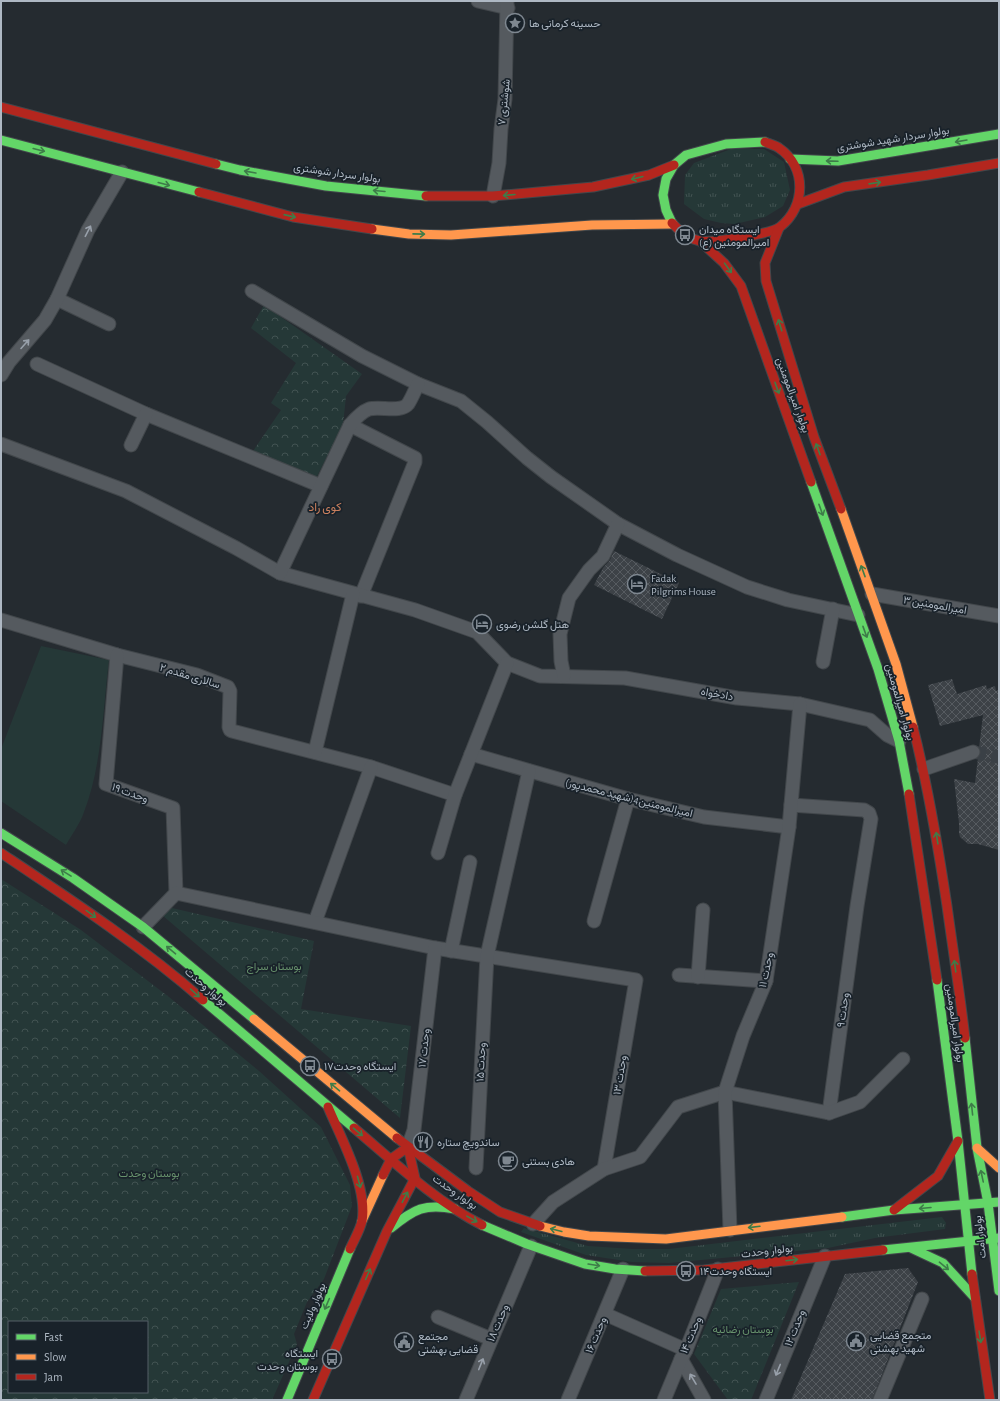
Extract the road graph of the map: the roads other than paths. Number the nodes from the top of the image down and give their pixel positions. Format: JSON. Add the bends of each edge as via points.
{"nodes":[{"id":1,"x":478,"y":1,"type":"edge"},
{"id":2,"x":508,"y":4,"type":"edge"},
{"id":3,"x":1,"y":107,"type":"edge"},
{"id":4,"x":999,"y":134,"type":"edge"},
{"id":5,"x":1,"y":140,"type":"edge"},
{"id":6,"x":790,"y":159,"type":"junction"},
{"id":7,"x":999,"y":163,"type":"edge"},
{"id":8,"x":674,"y":165,"type":"junction"},
{"id":9,"x":122,"y":172,"type":"junction"},
{"id":10,"x":493,"y":196,"type":"junction"},
{"id":11,"x":798,"y":204,"type":"junction"},
{"id":12,"x":673,"y":224,"type":"junction"},
{"id":13,"x":779,"y":228,"type":"junction"},
{"id":14,"x":700,"y":241,"type":"junction"},
{"id":15,"x":252,"y":291,"type":"dead end"},
{"id":16,"x":57,"y":299,"type":"junction"},
{"id":17,"x":109,"y":324,"type":"dead end"},
{"id":18,"x":37,"y":364,"type":"dead end"},
{"id":19,"x":1,"y":374,"type":"edge"},
{"id":20,"x":418,"y":384,"type":"junction"},
{"id":21,"x":146,"y":414,"type":"junction"},
{"id":22,"x":350,"y":425,"type":"junction"},
{"id":23,"x":1,"y":444,"type":"edge"},
{"id":24,"x":131,"y":446,"type":"dead end"},
{"id":25,"x":321,"y":486,"type":"junction"},
{"id":26,"x":618,"y":524,"type":"junction"},
{"id":27,"x":280,"y":573,"type":"junction"},
{"id":28,"x":872,"y":594,"type":"junction"},
{"id":29,"x":357,"y":595,"type":"junction"},
{"id":30,"x":834,"y":609,"type":"junction"},
{"id":31,"x":858,"y":615,"type":"junction"},
{"id":32,"x":999,"y":616,"type":"edge"},
{"id":33,"x":1,"y":620,"type":"edge"},
{"id":34,"x":118,"y":655,"type":"junction"},
{"id":35,"x":823,"y":662,"type":"dead end"},
{"id":36,"x":508,"y":663,"type":"junction"},
{"id":37,"x":564,"y":676,"type":"junction"},
{"id":38,"x":885,"y":694,"type":"junction"},
{"id":39,"x":800,"y":704,"type":"junction"},
{"id":40,"x":870,"y":720,"type":"junction"},
{"id":41,"x":899,"y":741,"type":"junction"},
{"id":42,"x":315,"y":752,"type":"junction"},
{"id":43,"x":974,"y":752,"type":"tunnel mouth"},
{"id":44,"x":471,"y":754,"type":"junction"},
{"id":45,"x":371,"y":767,"type":"junction"},
{"id":46,"x":924,"y":769,"type":"junction"},
{"id":47,"x":529,"y":771,"type":"junction"},
{"id":48,"x":455,"y":795,"type":"junction"},
{"id":49,"x":628,"y":799,"type":"junction"},
{"id":50,"x":791,"y":805,"type":"junction"},
{"id":51,"x":789,"y":827,"type":"junction"},
{"id":52,"x":1,"y":833,"type":"edge"},
{"id":53,"x":1,"y":853,"type":"edge"},
{"id":54,"x":438,"y":853,"type":"dead end"},
{"id":55,"x":470,"y":862,"type":"dead end"},
{"id":56,"x":176,"y":893,"type":"junction"},
{"id":57,"x":703,"y":910,"type":"dead end"},
{"id":58,"x":594,"y":921,"type":"dead end"},
{"id":59,"x":315,"y":922,"type":"junction"},
{"id":60,"x":143,"y":927,"type":"junction"},
{"id":61,"x":435,"y":948,"type":"junction"},
{"id":62,"x":451,"y":950,"type":"junction"},
{"id":63,"x":487,"y":956,"type":"junction"},
{"id":64,"x":680,"y":975,"type":"dead end"},
{"id":65,"x":698,"y":976,"type":"junction"},
{"id":66,"x":766,"y":981,"type":"junction"},
{"id":67,"x":903,"y":1059,"type":"dead end"},
{"id":68,"x":725,"y":1092,"type":"junction"},
{"id":69,"x":328,"y":1107,"type":"junction"},
{"id":70,"x":829,"y":1113,"type":"junction"},
{"id":71,"x":958,"y":1141,"type":"junction"},
{"id":72,"x":408,"y":1148,"type":"junction"},
{"id":73,"x":977,"y":1148,"type":"junction"},
{"id":74,"x":391,"y":1159,"type":"junction"},
{"id":75,"x":476,"y":1168,"type":"dead end"},
{"id":76,"x":999,"y":1168,"type":"edge"},
{"id":77,"x":604,"y":1169,"type":"junction"},
{"id":78,"x":415,"y":1178,"type":"junction"},
{"id":79,"x":999,"y":1202,"type":"edge"},
{"id":80,"x":988,"y":1203,"type":"junction"},
{"id":81,"x":964,"y":1205,"type":"junction"},
{"id":82,"x":455,"y":1209,"type":"junction"},
{"id":83,"x":894,"y":1210,"type":"junction"},
{"id":84,"x":362,"y":1221,"type":"junction"},
{"id":85,"x":533,"y":1224,"type":"junction"},
{"id":86,"x":730,"y":1230,"type":"junction"},
{"id":87,"x":387,"y":1232,"type":"junction"},
{"id":88,"x":996,"y":1238,"type":"edge"},
{"id":89,"x":968,"y":1241,"type":"junction"},
{"id":90,"x":531,"y":1246,"type":"junction"},
{"id":91,"x":910,"y":1247,"type":"junction"},
{"id":92,"x":825,"y":1256,"type":"junction"},
{"id":93,"x":623,"y":1269,"type":"junction"},
{"id":94,"x":718,"y":1269,"type":"junction"},
{"id":95,"x":999,"y":1291,"type":"edge"},
{"id":96,"x":975,"y":1298,"type":"junction"},
{"id":97,"x":922,"y":1299,"type":"dead end"},
{"id":98,"x":605,"y":1314,"type":"junction"},
{"id":99,"x":438,"y":1317,"type":"dead end"},
{"id":100,"x":491,"y":1339,"type":"junction"},
{"id":101,"x":683,"y":1355,"type":"junction"},
{"id":102,"x":287,"y":1400,"type":"edge"},
{"id":103,"x":313,"y":1400,"type":"edge"},
{"id":104,"x":466,"y":1400,"type":"edge"},
{"id":105,"x":568,"y":1400,"type":"edge"},
{"id":106,"x":664,"y":1400,"type":"edge"},
{"id":107,"x":704,"y":1400,"type":"edge"},
{"id":108,"x":766,"y":1400,"type":"edge"},
{"id":109,"x":880,"y":1400,"type":"edge"},
{"id":110,"x":990,"y":1400,"type":"edge"}],
"edges":[{"from":1,"to":2,"type":"street","name":"شوشتری ۷"},
{"from":2,"to":10,"type":"street","name":"شوشتری ۷","via":[[505,99]]},
{"from":10,"to":3,"type":"street","name":"بولوار سردار شوشتری","one_way":true,"via":[[435,197],[326,186],[270,176]]},
{"from":4,"to":6,"type":"street","name":"بولوار سردار شهید شوشتری","one_way":true,"via":[[838,162]]},
{"from":5,"to":9,"type":"street","one_way":true},
{"from":6,"to":8,"type":"street","via":[[779,148],[764,142],[726,144],[686,155]]},
{"from":6,"to":11,"type":"street","via":[[798,173]]},
{"from":11,"to":7,"type":"street","one_way":true,"via":[[844,187]]},
{"from":8,"to":10,"type":"street","name":"بولوار سردار شوشتری","one_way":true,"via":[[649,175],[593,187]]},
{"from":8,"to":12,"type":"street","via":[[666,179],[663,195],[666,210]]},
{"from":9,"to":12,"type":"street","one_way":true,"via":[[293,217],[409,234],[451,235],[592,225]]},
{"from":16,"to":9,"type":"street","one_way":true,"via":[[88,230]]},
{"from":11,"to":13,"type":"street","via":[[790,218]]},
{"from":12,"to":14,"type":"street","via":[[685,235]]},
{"from":13,"to":14,"type":"street","via":[[742,238]]},
{"from":28,"to":13,"type":"street","name":"بولوار امیرالمومنین","one_way":true,"via":[[814,437],[766,281],[765,263]]},
{"from":14,"to":31,"type":"street","name":"بولوار امیرالمومنین","one_way":true,"via":[[724,263],[741,286]]},
{"from":15,"to":20,"type":"street","via":[[362,356]]},
{"from":16,"to":17,"type":"street"},
{"from":19,"to":16,"type":"street","one_way":true,"via":[[45,320]]},
{"from":18,"to":21,"type":"street"},
{"from":20,"to":22,"type":"street","via":[[408,404],[401,408],[369,409],[358,415]]},
{"from":20,"to":26,"type":"street","via":[[461,401],[551,477]]},
{"from":21,"to":24,"type":"street"},
{"from":21,"to":25,"type":"street"},
{"from":22,"to":25,"type":"street"},
{"from":22,"to":29,"type":"street","via":[[415,458]]},
{"from":23,"to":27,"type":"street","via":[[126,490]]},
{"from":25,"to":27,"type":"street"},
{"from":26,"to":30,"type":"street","via":[[747,587],[788,600]]},
{"from":26,"to":37,"type":"street","via":[[603,556],[569,598],[560,634]]},
{"from":27,"to":29,"type":"street"},
{"from":28,"to":32,"type":"street","name":"امیرالمومنین ۳"},
{"from":28,"to":46,"type":"street","name":"بولوار امیرالمومنین","via":[[896,664]]},
{"from":29,"to":36,"type":"street","via":[[415,610],[477,632]]},
{"from":29,"to":42,"type":"street"},
{"from":30,"to":31,"type":"street"},
{"from":30,"to":35,"type":"street"},
{"from":31,"to":38,"type":"street","name":"بولوار امیرالمومنین","one_way":true},
{"from":33,"to":34,"type":"street","name":"سالاری مقدم ۲"},
{"from":34,"to":42,"type":"street","name":"سالاری مقدم ۲","via":[[197,675],[228,687],[230,730]]},
{"from":34,"to":56,"type":"street","name":"وحدت ۱۹","via":[[106,784],[173,808]]},
{"from":36,"to":37,"type":"street","name":"دادخواه","via":[[540,676]]},
{"from":36,"to":44,"type":"street"},
{"from":37,"to":39,"type":"street","name":"دادخواه","via":[[625,678],[737,698]]},
{"from":38,"to":40,"type":"street","via":[[882,713]]},
{"from":38,"to":41,"type":"street","name":"بولوار امیرالمومنین"},
{"from":39,"to":40,"type":"street","name":"دادخواه"},
{"from":39,"to":50,"type":"street","name":"وحدت ۱۱"},
{"from":40,"to":41,"type":"street","via":[[887,735]]},
{"from":41,"to":71,"type":"street","name":"بولوار امیرالمومنین","via":[[939,990]]},
{"from":42,"to":45,"type":"street","name":"سالاری مقدم ۲"},
{"from":43,"to":46,"type":"street"},
{"from":44,"to":47,"type":"street","name":"امیرالمومنین4(شهید محمدپور)"},
{"from":44,"to":48,"type":"street"},
{"from":45,"to":48,"type":"street","name":"سالاری مقدم ۲"},
{"from":45,"to":59,"type":"street"},
{"from":73,"to":46,"type":"street","name":"بولوار امیرالمومنین","one_way":true,"via":[[961,1002]]},
{"from":47,"to":49,"type":"street","name":"امیرالمومنین4(شهید محمدپور)"},
{"from":47,"to":63,"type":"street","name":"وحدت ۱۵"},
{"from":48,"to":54,"type":"street"},
{"from":49,"to":51,"type":"street","name":"امیرالمومنین4(شهید محمدپور)","via":[[704,816]]},
{"from":49,"to":58,"type":"street"},
{"from":50,"to":51,"type":"street","name":"وحدت ۱۱"},
{"from":50,"to":70,"type":"street","name":"وحدت ۹","via":[[864,810],[869,813],[871,819]]},
{"from":51,"to":66,"type":"street","name":"وحدت ۱۱"},
{"from":60,"to":52,"type":"street","name":"بولوار وحدت","one_way":true,"via":[[73,878]]},
{"from":53,"to":69,"type":"street","name":"بولوار وحدت","one_way":true,"via":[[63,894],[185,984]]},
{"from":55,"to":62,"type":"street"},
{"from":56,"to":59,"type":"street"},
{"from":56,"to":60,"type":"street"},
{"from":57,"to":65,"type":"street"},
{"from":59,"to":61,"type":"street"},
{"from":72,"to":60,"type":"street","name":"بولوار وحدت","one_way":true},
{"from":61,"to":62,"type":"street"},
{"from":61,"to":72,"type":"street","name":"وحدت ۱۷","via":[[414,1130]]},
{"from":62,"to":63,"type":"street"},
{"from":63,"to":75,"type":"street","name":"وحدت ۱۵"},
{"from":63,"to":77,"type":"street","name":"وحدت ۱۳","via":[[636,980]]},
{"from":64,"to":65,"type":"street"},
{"from":65,"to":66,"type":"street"},
{"from":66,"to":68,"type":"street","name":"وحدت ۱۱","via":[[743,1036]]},
{"from":67,"to":70,"type":"street","via":[[860,1102]]},
{"from":68,"to":70,"type":"street"},
{"from":68,"to":77,"type":"street","via":[[678,1107],[640,1157]]},
{"from":68,"to":86,"type":"street","name":"وحدت ۱۱"},
{"from":69,"to":74,"type":"street","name":"بولوار وحدت","one_way":true},
{"from":69,"to":84,"type":"street","name":"بولوار ولایت","one_way":true,"via":[[358,1179],[362,1194]]},
{"from":71,"to":81,"type":"street","name":"بولوار امیرالمومنین"},
{"from":71,"to":83,"type":"street","via":[[938,1176]]},
{"from":72,"to":74,"type":"street"},
{"from":72,"to":78,"type":"street"},
{"from":72,"to":85,"type":"street","name":"بولوار وحدت","via":[[500,1212]]},
{"from":73,"to":76,"type":"street"},
{"from":80,"to":73,"type":"street","name":"بولوار امیرالمومنین","one_way":true},
{"from":74,"to":78,"type":"street","name":"بولوار وحدت"},
{"from":74,"to":84,"type":"street","name":"بولوار ولایت"},
{"from":77,"to":85,"type":"street","via":[[553,1202]]},
{"from":78,"to":82,"type":"street","name":"بولوار وحدت"},
{"from":87,"to":78,"type":"street","one_way":true},
{"from":79,"to":80,"type":"street","name":"بولوار وحدت"},
{"from":80,"to":81,"type":"street","name":"بولوار وحدت"},
{"from":80,"to":88,"type":"street","name":"بولوار امت"},
{"from":81,"to":83,"type":"street","name":"بولوار وحدت","one_way":true},
{"from":81,"to":89,"type":"street","name":"بولوار امیرالمومنین"},
{"from":82,"to":87,"type":"street","via":[[436,1206],[422,1209],[408,1214]]},
{"from":82,"to":90,"type":"street","name":"بولوار وحدت","one_way":true,"via":[[491,1230]]},
{"from":83,"to":86,"type":"street","name":"بولوار وحدت","one_way":true},
{"from":84,"to":87,"type":"street","via":[[367,1218],[379,1218],[386,1225]]},
{"from":84,"to":102,"type":"street","name":"بولوار ولایت","one_way":true},
{"from":86,"to":85,"type":"street","name":"بولوار وحدت","one_way":true,"via":[[666,1239],[590,1236]]},
{"from":103,"to":87,"type":"street","one_way":true},
{"from":88,"to":89,"type":"street","name":"بولوار وحدت"},
{"from":88,"to":95,"type":"street","name":"بولوار امت"},
{"from":89,"to":91,"type":"street","name":"بولوار وحدت"},
{"from":89,"to":96,"type":"street","name":"بولوار امیرالمومنین"},
{"from":90,"to":93,"type":"street","name":"بولوار وحدت","one_way":true,"via":[[584,1263]]},
{"from":90,"to":100,"type":"street","name":"وحدت ۱۸"},
{"from":91,"to":92,"type":"street","name":"بولوار وحدت"},
{"from":91,"to":96,"type":"street","one_way":true,"via":[[943,1263]]},
{"from":94,"to":92,"type":"street","name":"بولوار وحدت","one_way":true},
{"from":92,"to":108,"type":"street","name":"وحدت ۱۲","one_way":true},
{"from":93,"to":94,"type":"street","name":"بولوار وحدت","via":[[667,1272]]},
{"from":93,"to":98,"type":"street","name":"وحدت ۱۶"},
{"from":94,"to":101,"type":"street","name":"وحدت ۱۴"},
{"from":96,"to":110,"type":"street","one_way":true},
{"from":97,"to":109,"type":"street"},
{"from":98,"to":101,"type":"street"},
{"from":98,"to":105,"type":"street","name":"وحدت ۱۶"},
{"from":99,"to":100,"type":"street"},
{"from":104,"to":100,"type":"street","name":"وحدت ۱۸","one_way":true},
{"from":101,"to":106,"type":"street","name":"وحدت ۱۴"},
{"from":107,"to":101,"type":"street","one_way":true}]}
